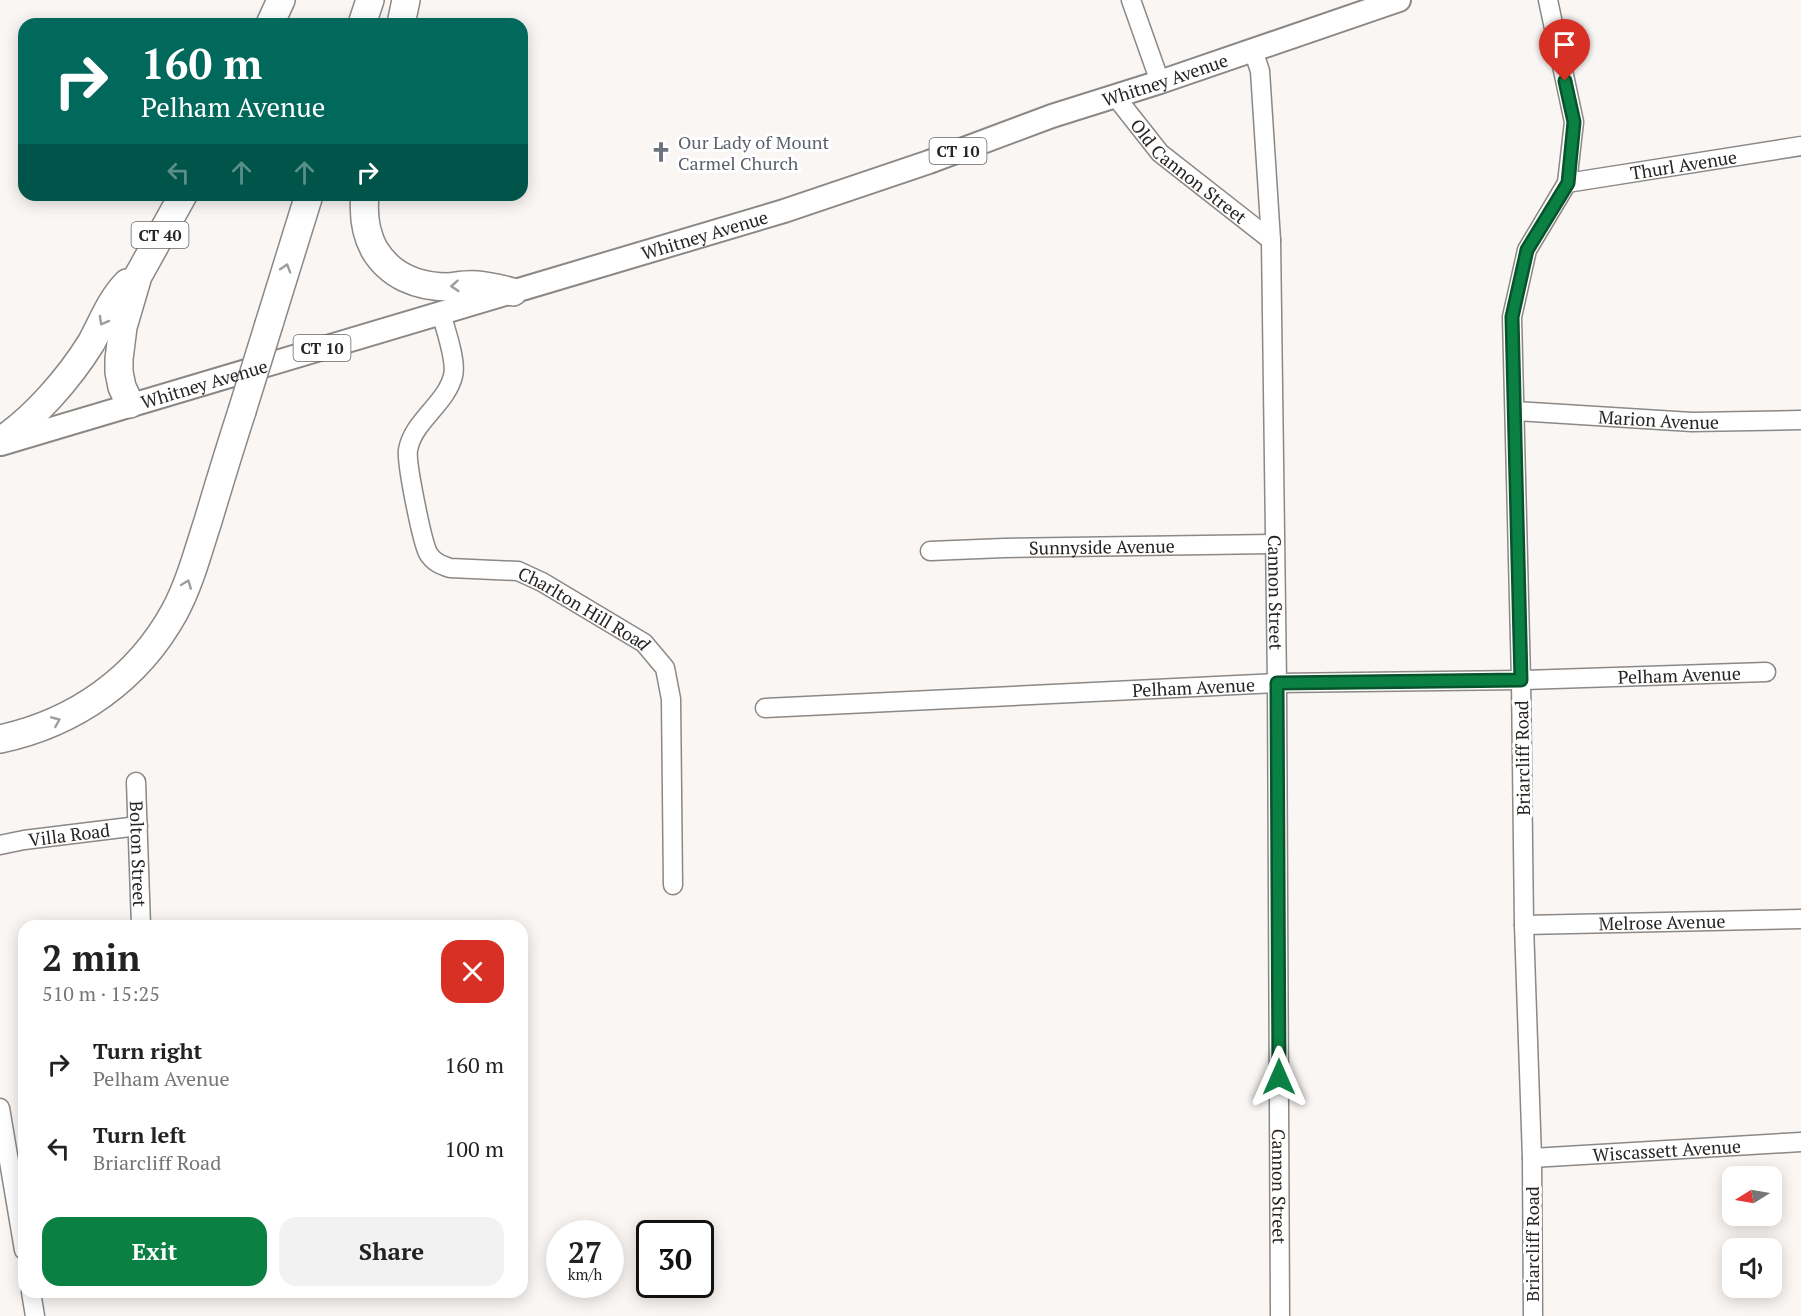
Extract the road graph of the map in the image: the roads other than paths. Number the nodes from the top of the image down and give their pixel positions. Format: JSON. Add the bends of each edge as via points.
{"nodes":[{"id":1,"x":281,"y":0,"type":"edge"},
{"id":2,"x":369,"y":0,"type":"edge"},
{"id":3,"x":406,"y":0,"type":"edge"},
{"id":4,"x":1131,"y":0,"type":"edge"},
{"id":5,"x":1399,"y":0,"type":"edge"},
{"id":6,"x":1548,"y":0,"type":"edge"},
{"id":7,"x":273,"y":18,"type":"edge"},
{"id":8,"x":364,"y":18,"type":"edge"},
{"id":9,"x":402,"y":18,"type":"edge"},
{"id":10,"x":1253,"y":50,"type":"junction"},
{"id":11,"x":1160,"y":82,"type":"junction"},
{"id":12,"x":1115,"y":96,"type":"junction"},
{"id":13,"x":1801,"y":146,"type":"edge"},
{"id":14,"x":1568,"y":183,"type":"junction"},
{"id":15,"x":180,"y":201,"type":"edge"},
{"id":16,"x":307,"y":201,"type":"edge"},
{"id":17,"x":365,"y":201,"type":"edge"},
{"id":18,"x":1271,"y":240,"type":"junction"},
{"id":19,"x":138,"y":276,"type":"junction"},
{"id":20,"x":513,"y":292,"type":"junction"},
{"id":21,"x":441,"y":313,"type":"junction"},
{"id":22,"x":130,"y":404,"type":"junction"},
{"id":23,"x":1515,"y":411,"type":"junction"},
{"id":24,"x":1801,"y":420,"type":"edge"},
{"id":25,"x":0,"y":443,"type":"edge"},
{"id":26,"x":1274,"y":544,"type":"junction"},
{"id":27,"x":930,"y":551,"type":"dead end"},
{"id":28,"x":1766,"y":672,"type":"dead end"},
{"id":29,"x":1521,"y":680,"type":"junction"},
{"id":30,"x":1277,"y":683,"type":"junction"},
{"id":31,"x":765,"y":708,"type":"dead end"},
{"id":32,"x":0,"y":739,"type":"edge"},
{"id":33,"x":136,"y":782,"type":"dead end"},
{"id":34,"x":138,"y":826,"type":"junction"},
{"id":35,"x":0,"y":844,"type":"edge"},
{"id":36,"x":673,"y":885,"type":"dead end"},
{"id":37,"x":141,"y":920,"type":"edge"},
{"id":38,"x":1801,"y":920,"type":"edge"},
{"id":39,"x":1524,"y":925,"type":"junction"},
{"id":40,"x":0,"y":1108,"type":"edge"},
{"id":41,"x":1801,"y":1142,"type":"edge"},
{"id":42,"x":1532,"y":1158,"type":"junction"},
{"id":43,"x":18,"y":1214,"type":"edge"},
{"id":44,"x":32,"y":1298,"type":"edge"},
{"id":45,"x":35,"y":1316,"type":"edge"},
{"id":46,"x":1280,"y":1316,"type":"edge"},
{"id":47,"x":1533,"y":1316,"type":"edge"}],
"edges":[{"from":1,"to":7,"type":"highway"},
{"from":2,"to":8,"type":"highway"},
{"from":3,"to":9,"type":"highway"},
{"from":4,"to":11,"type":"street"},
{"from":5,"to":10,"type":"main road","name":"Whitney Avenue","number":"CT 10"},
{"from":6,"to":14,"type":"street","name":"Briarcliff Road","via":[[1574,122]]},
{"from":10,"to":11,"type":"main road","name":"Whitney Avenue","number":"CT 10"},
{"from":10,"to":18,"type":"street","name":"Cannon Street","via":[[1260,71]]},
{"from":11,"to":12,"type":"main road","name":"Whitney Avenue","number":"CT 10"},
{"from":12,"to":18,"type":"street","name":"Old Cannon Street","via":[[1160,153]]},
{"from":12,"to":20,"type":"main road","name":"Whitney Avenue","number":"CT 10","via":[[823,198]]},
{"from":13,"to":14,"type":"street","name":"Thurl Avenue"},
{"from":14,"to":23,"type":"street","name":"Briarcliff Road","via":[[1527,250],[1512,317]]},
{"from":15,"to":19,"type":"highway","number":"CT 40"},
{"from":32,"to":16,"type":"highway","one_way":true,"bridge":true,"via":[[52,723],[113,688],[156,641],[176,610]]},
{"from":20,"to":17,"type":"highway","one_way":true,"via":[[478,285],[426,285],[396,273],[376,253],[368,236]]},
{"from":18,"to":26,"type":"street","name":"Cannon Street"},
{"from":19,"to":22,"type":"highway","via":[[123,327],[119,359],[121,383]]},
{"from":19,"to":25,"type":"highway","one_way":true,"via":[[122,289],[71,371],[23,424]]},
{"from":20,"to":21,"type":"main road","name":"Whitney Avenue","number":"CT 10"},
{"from":21,"to":22,"type":"main road","name":"Whitney Avenue","number":"CT 10"},
{"from":21,"to":36,"type":"street","name":"Charlton Hill Road","via":[[454,375],[443,397],[416,431],[408,450],[428,554],[441,565],[518,571],[542,582],[644,643],[666,668],[671,699]]},
{"from":22,"to":25,"type":"main road","name":"Whitney Avenue","number":"CT 10"},
{"from":23,"to":24,"type":"street","name":"Marion Avenue","via":[[1692,422]]},
{"from":23,"to":29,"type":"street","name":"Briarcliff Road"},
{"from":26,"to":27,"type":"street","name":"Sunnyside Avenue"},
{"from":26,"to":30,"type":"street","name":"Cannon Street"},
{"from":28,"to":29,"type":"street","name":"Pelham Avenue"},
{"from":29,"to":30,"type":"street","name":"Pelham Avenue"},
{"from":29,"to":39,"type":"street","name":"Briarcliff Road"},
{"from":30,"to":31,"type":"street","name":"Pelham Avenue"},
{"from":30,"to":46,"type":"street","name":"Cannon Street"},
{"from":33,"to":34,"type":"street","name":"Bolton Street"},
{"from":34,"to":35,"type":"street","name":"Villa Road"},
{"from":34,"to":37,"type":"street","name":"Bolton Street"},
{"from":38,"to":39,"type":"street","name":"Melrose Avenue"},
{"from":39,"to":42,"type":"street","name":"Briarcliff Road"},
{"from":40,"to":43,"type":"street"},
{"from":41,"to":42,"type":"street","name":"Wiscassett Avenue"},
{"from":42,"to":47,"type":"street","name":"Briarcliff Road"},
{"from":44,"to":45,"type":"street"}]}
